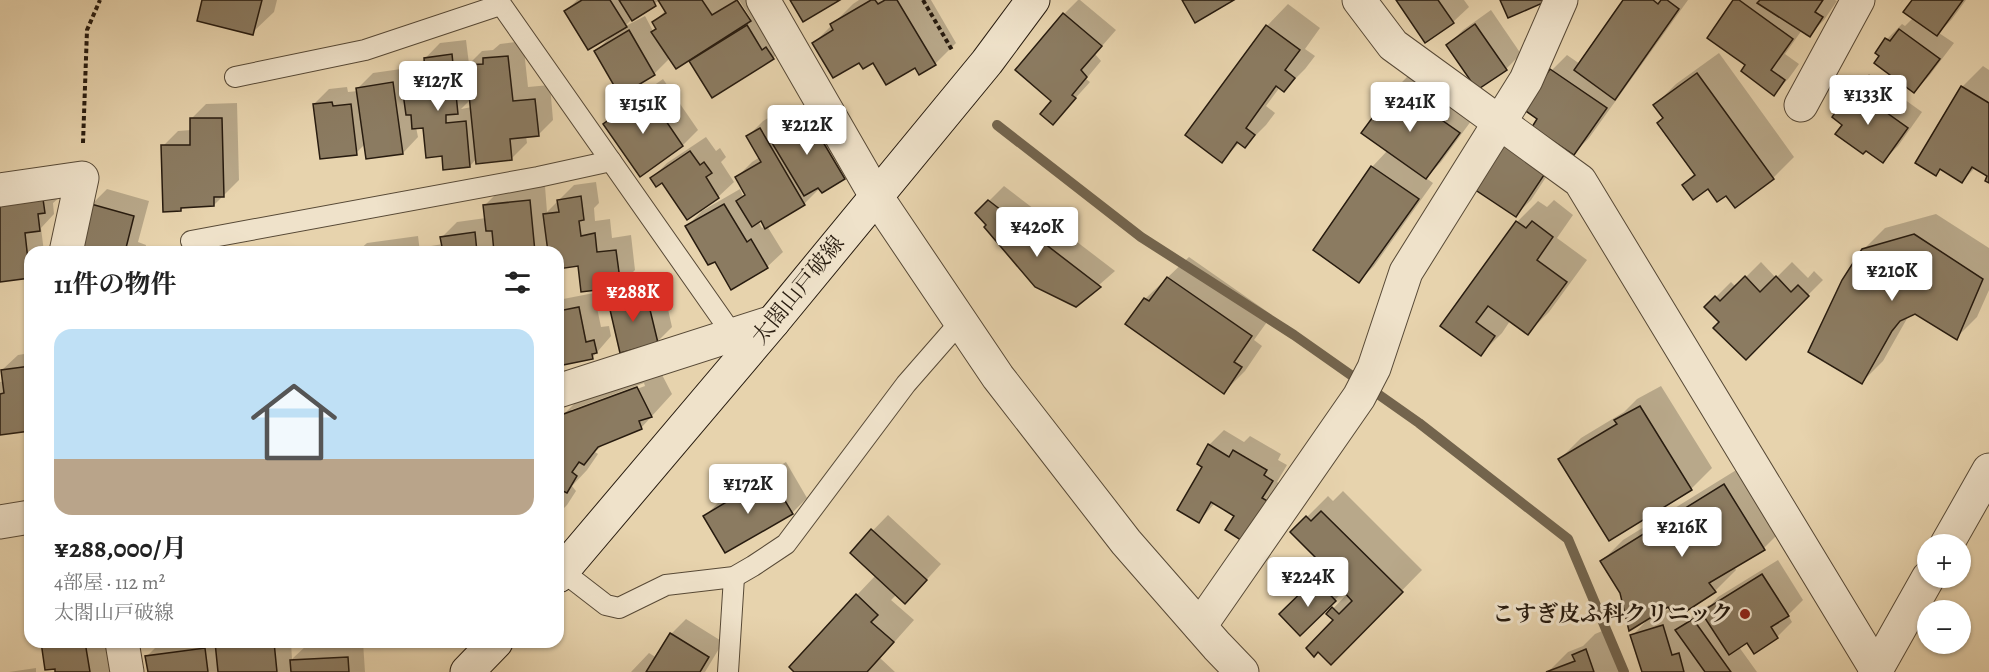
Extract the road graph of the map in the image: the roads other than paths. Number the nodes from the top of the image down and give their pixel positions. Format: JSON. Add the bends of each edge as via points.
{"nodes":[{"id":1,"x":763,"y":0,"type":"edge"},
{"id":2,"x":1033,"y":0,"type":"edge"},
{"id":3,"x":1359,"y":0,"type":"edge"},
{"id":4,"x":1561,"y":0,"type":"edge"},
{"id":5,"x":1858,"y":0,"type":"edge"},
{"id":6,"x":499,"y":2,"type":"edge"},
{"id":7,"x":236,"y":77,"type":"dead end"},
{"id":8,"x":1801,"y":105,"type":"dead end"},
{"id":9,"x":1498,"y":122,"type":"junction"},
{"id":10,"x":611,"y":161,"type":"junction"},
{"id":11,"x":0,"y":190,"type":"edge"},
{"id":12,"x":876,"y":196,"type":"junction"},
{"id":13,"x":191,"y":242,"type":"dead end"},
{"id":14,"x":67,"y":246,"type":"edge"},
{"id":15,"x":961,"y":321,"type":"junction"},
{"id":16,"x":773,"y":322,"type":"junction"},
{"id":17,"x":733,"y":335,"type":"junction"},
{"id":18,"x":564,"y":389,"type":"edge"},
{"id":19,"x":1989,"y":470,"type":"edge"},
{"id":20,"x":24,"y":518,"type":"edge"},
{"id":21,"x":0,"y":522,"type":"edge"},
{"id":22,"x":1953,"y":534,"type":"edge"},
{"id":23,"x":564,"y":568,"type":"edge"},
{"id":24,"x":564,"y":576,"type":"edge"},
{"id":25,"x":734,"y":577,"type":"junction"},
{"id":26,"x":1922,"y":588,"type":"edge"},
{"id":27,"x":1200,"y":626,"type":"junction"},
{"id":28,"x":123,"y":648,"type":"edge"},
{"id":29,"x":490,"y":648,"type":"edge"},
{"id":30,"x":1876,"y":670,"type":"edge"},
{"id":31,"x":127,"y":672,"type":"edge"},
{"id":32,"x":467,"y":672,"type":"edge"},
{"id":33,"x":728,"y":672,"type":"edge"},
{"id":34,"x":1242,"y":672,"type":"edge"}],
"edges":[{"from":1,"to":12,"type":"street"},
{"from":2,"to":12,"type":"street","name":"太閤山戸破線"},
{"from":3,"to":9,"type":"street","via":[[1393,45]]},
{"from":4,"to":9,"type":"street","via":[[1526,80]]},
{"from":5,"to":8,"type":"street"},
{"from":6,"to":7,"type":"lane","via":[[365,50]]},
{"from":6,"to":10,"type":"lane"},
{"from":9,"to":27,"type":"street","via":[[1406,272],[1374,368],[1359,397]]},
{"from":9,"to":30,"type":"street","via":[[1580,181]]},
{"from":10,"to":13,"type":"lane"},
{"from":10,"to":17,"type":"lane"},
{"from":11,"to":14,"type":"street","via":[[82,178]]},
{"from":12,"to":15,"type":"street"},
{"from":12,"to":16,"type":"street","name":"太閤山戸破線"},
{"from":15,"to":25,"type":"lane","via":[[906,384],[786,544]]},
{"from":15,"to":27,"type":"street","via":[[998,377],[1119,532]]},
{"from":16,"to":17,"type":"street"},
{"from":16,"to":23,"type":"street","name":"太閤山戸破線"},
{"from":17,"to":18,"type":"street"},
{"from":19,"to":22,"type":"street"},
{"from":20,"to":21,"type":"street"},
{"from":24,"to":25,"type":"lane","via":[[606,605],[619,608],[666,585]]},
{"from":25,"to":33,"type":"lane"},
{"from":26,"to":30,"type":"street"},
{"from":27,"to":34,"type":"street"},
{"from":28,"to":31,"type":"street"},
{"from":29,"to":32,"type":"street"}]}
